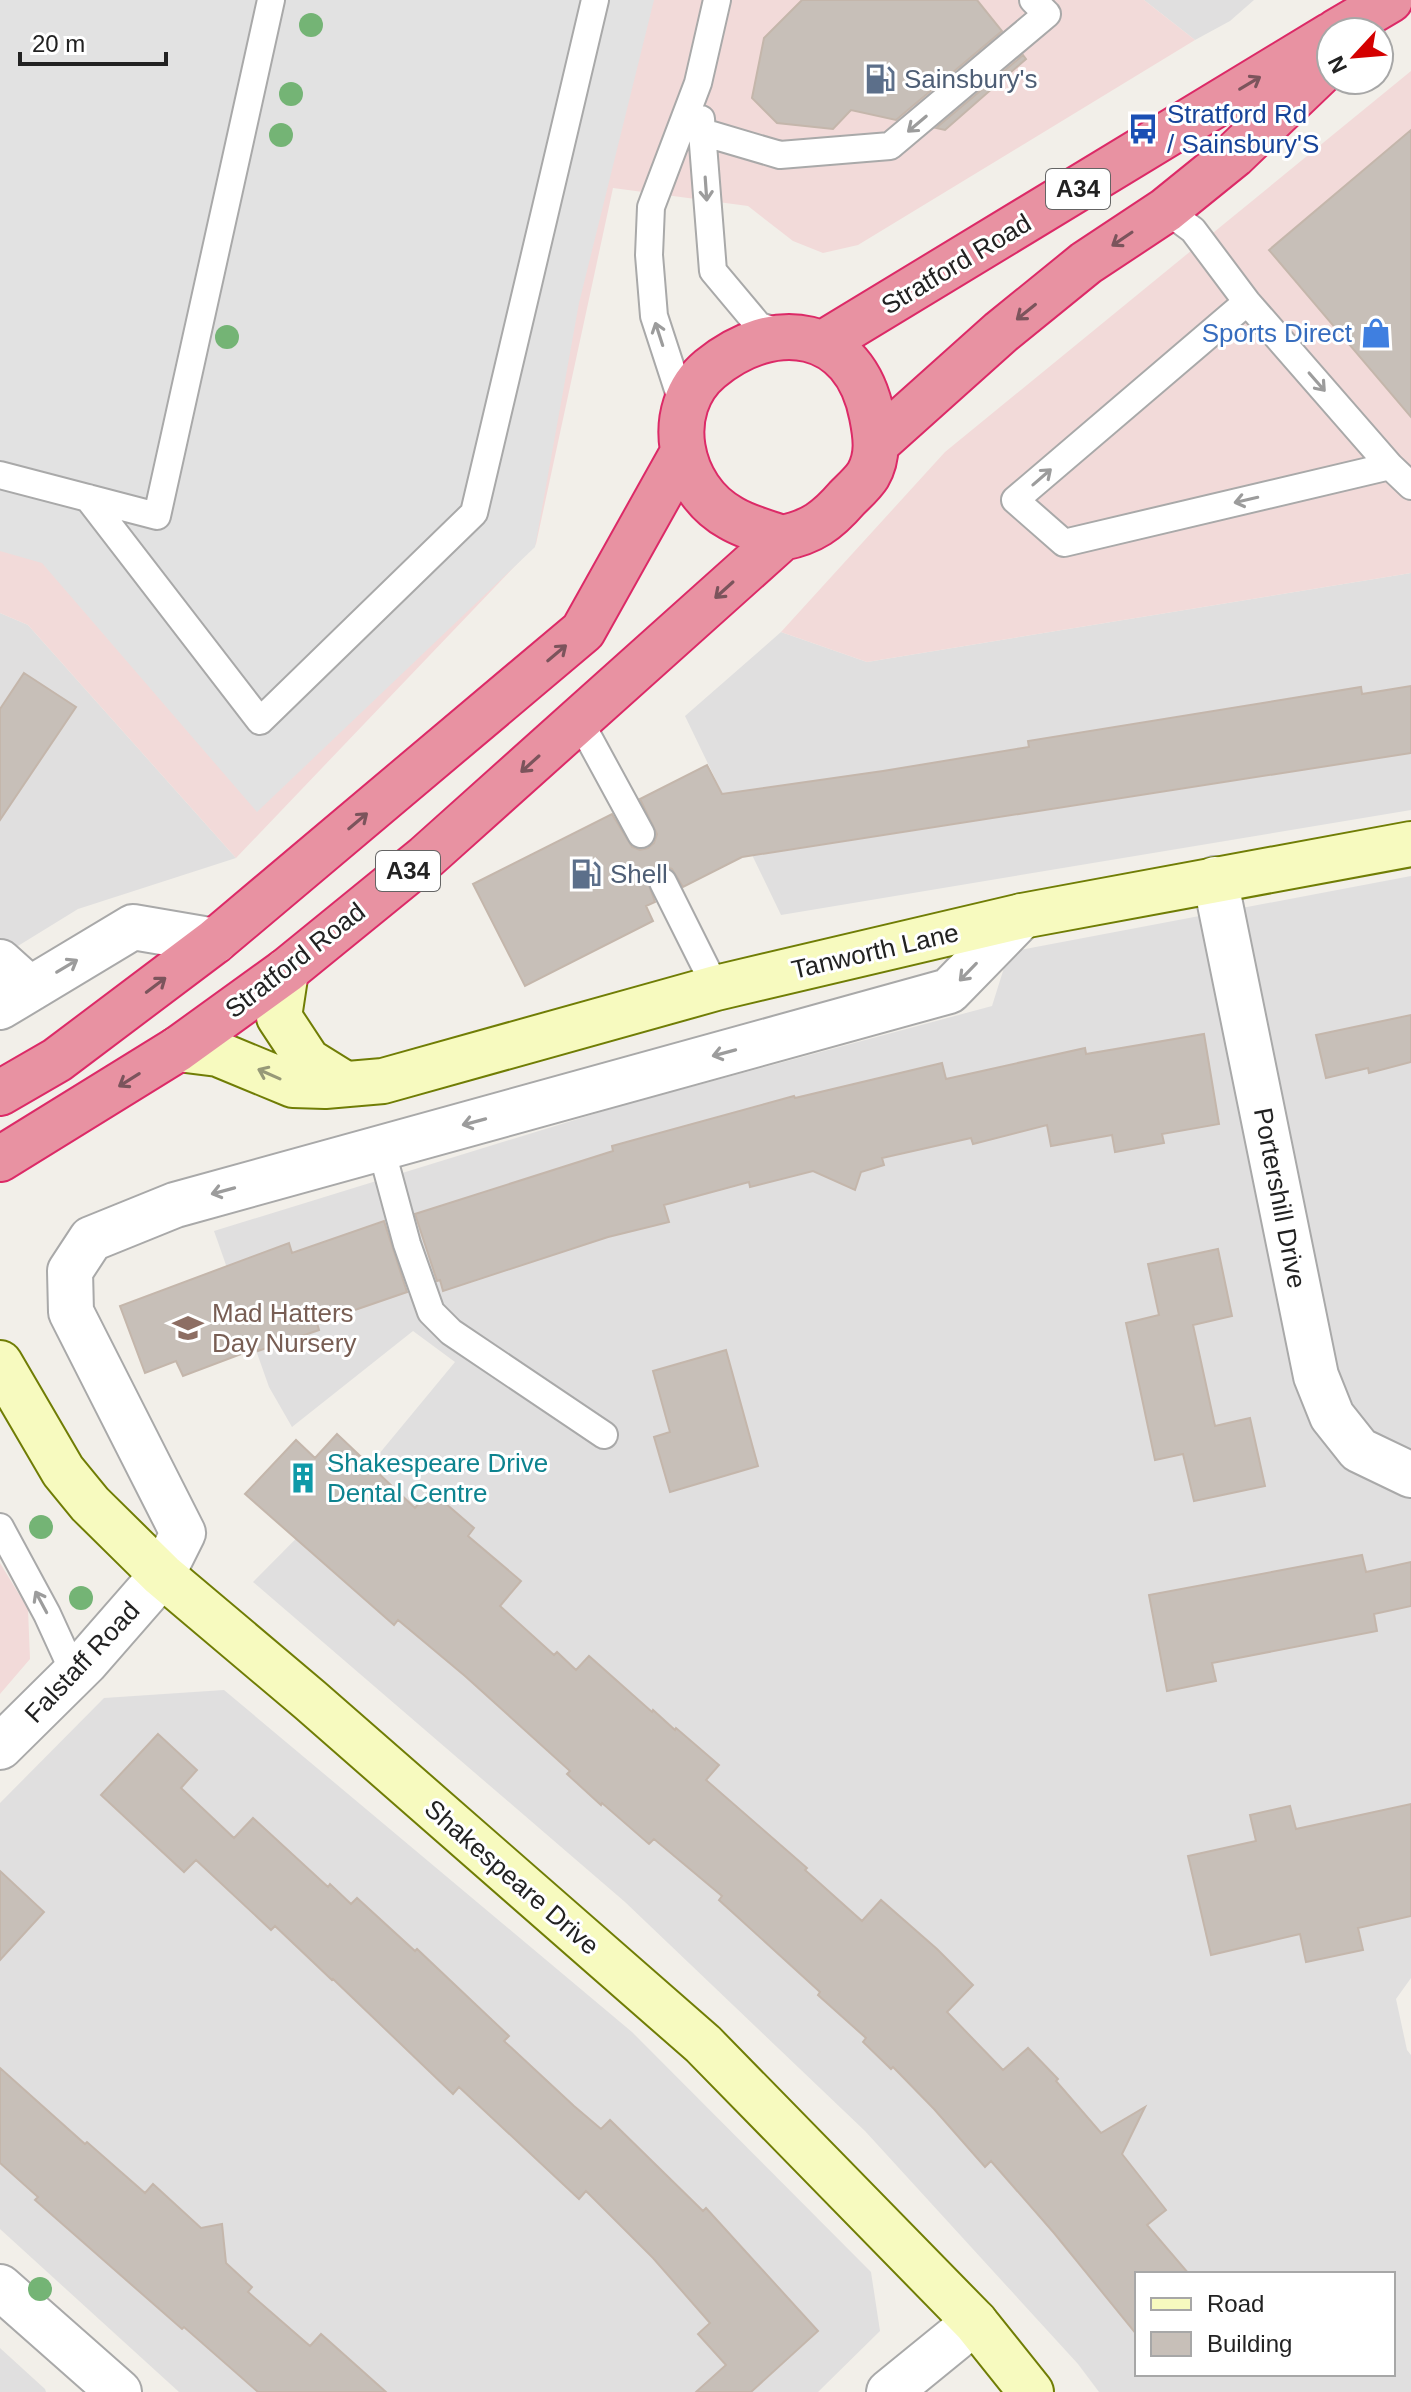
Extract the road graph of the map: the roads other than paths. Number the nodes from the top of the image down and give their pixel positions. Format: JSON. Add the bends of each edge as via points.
{"nodes":[{"id":1,"x":271,"y":0,"type":"edge"},
{"id":2,"x":595,"y":0,"type":"edge"},
{"id":3,"x":717,"y":0,"type":"edge"},
{"id":4,"x":1033,"y":0,"type":"edge"},
{"id":5,"x":1390,"y":0,"type":"edge"},
{"id":6,"x":1396,"y":0,"type":"edge"},
{"id":7,"x":1362,"y":16,"type":"edge"},
{"id":8,"x":1380,"y":16,"type":"edge"},
{"id":9,"x":1315,"y":44,"type":"edge"},
{"id":10,"x":1315,"y":77,"type":"edge"},
{"id":11,"x":692,"y":128,"type":"junction"},
{"id":12,"x":1166,"y":210,"type":"junction"},
{"id":13,"x":1247,"y":302,"type":"junction"},
{"id":14,"x":810,"y":339,"type":"junction"},
{"id":15,"x":684,"y":408,"type":"junction"},
{"id":16,"x":877,"y":443,"type":"junction"},
{"id":17,"x":682,"y":454,"type":"junction"},
{"id":18,"x":1390,"y":466,"type":"junction"},
{"id":19,"x":0,"y":475,"type":"edge"},
{"id":20,"x":1411,"y":486,"type":"edge"},
{"id":21,"x":88,"y":498,"type":"junction"},
{"id":22,"x":782,"y":538,"type":"junction"},
{"id":23,"x":579,"y":720,"type":"junction"},
{"id":24,"x":641,"y":834,"type":"dead end"},
{"id":25,"x":1411,"y":844,"type":"edge"},
{"id":26,"x":1215,"y":879,"type":"junction"},
{"id":27,"x":663,"y":882,"type":"dead end"},
{"id":28,"x":1022,"y":916,"type":"junction"},
{"id":29,"x":215,"y":941,"type":"junction"},
{"id":30,"x":286,"y":971,"type":"junction"},
{"id":31,"x":10,"y":986,"type":"edge"},
{"id":32,"x":716,"y":988,"type":"junction"},
{"id":33,"x":178,"y":1049,"type":"junction"},
{"id":34,"x":345,"y":1084,"type":"junction"},
{"id":35,"x":0,"y":1093,"type":"edge"},
{"id":36,"x":381,"y":1148,"type":"junction"},
{"id":37,"x":0,"y":1159,"type":"edge"},
{"id":38,"x":0,"y":1363,"type":"edge"},
{"id":39,"x":604,"y":1435,"type":"dead end"},
{"id":40,"x":1411,"y":1475,"type":"edge"},
{"id":41,"x":0,"y":1527,"type":"edge"},
{"id":42,"x":162,"y":1575,"type":"junction"},
{"id":43,"x":74,"y":1673,"type":"junction"},
{"id":44,"x":0,"y":1747,"type":"edge"},
{"id":45,"x":0,"y":2287,"type":"edge"},
{"id":46,"x":975,"y":2322,"type":"junction"},
{"id":47,"x":119,"y":2392,"type":"edge"},
{"id":48,"x":889,"y":2392,"type":"edge"},
{"id":49,"x":1031,"y":2392,"type":"edge"}],
"edges":[{"from":1,"to":21,"type":"lane","via":[[157,516]]},
{"from":2,"to":21,"type":"lane","via":[[474,513],[260,721]]},
{"from":3,"to":11,"type":"lane"},
{"from":4,"to":11,"type":"lane","one_way":true,"via":[[1047,14],[890,146],[780,155]]},
{"from":5,"to":7,"type":"highway","name":"Stratford Road","number":"A34"},
{"from":6,"to":8,"type":"highway"},
{"from":14,"to":9,"type":"highway","name":"Stratford Road","number":"A34","one_way":true},
{"from":10,"to":12,"type":"highway","number":"A34","via":[[1234,155]]},
{"from":11,"to":14,"type":"lane","one_way":true,"via":[[713,271],[759,326]]},
{"from":15,"to":11,"type":"lane","one_way":true,"via":[[654,316],[649,255],[651,207]]},
{"from":12,"to":13,"type":"lane","via":[[1193,230]]},
{"from":12,"to":16,"type":"highway","number":"A34","one_way":true,"via":[[1086,263]]},
{"from":13,"to":18,"type":"lane","one_way":true},
{"from":18,"to":13,"type":"lane","one_way":true,"via":[[1064,543],[1015,500]]},
{"from":14,"to":15,"type":"highway","name":"Stratford Road","number":"A34","via":[[769,339],[728,354],[700,377]]},
{"from":14,"to":16,"type":"highway","via":[[850,365],[869,398]]},
{"from":15,"to":17,"type":"highway","name":"Stratford Road","number":"A34"},
{"from":16,"to":22,"type":"highway","name":"Stratford Road","number":"A34","via":[[868,475],[833,513],[805,533]]},
{"from":17,"to":22,"type":"highway","name":"Stratford Road","number":"A34","via":[[701,492],[729,518]]},
{"from":29,"to":17,"type":"highway","name":"Stratford Road","number":"A34","one_way":true,"via":[[583,631]]},
{"from":18,"to":20,"type":"lane"},
{"from":19,"to":21,"type":"lane"},
{"from":22,"to":23,"type":"highway","name":"Stratford Road","number":"A34","one_way":true},
{"from":23,"to":24,"type":"lane"},
{"from":23,"to":30,"type":"highway","name":"Stratford Road","number":"A34","one_way":true,"via":[[426,857]]},
{"from":25,"to":26,"type":"street","name":"Tanworth Lane"},
{"from":26,"to":28,"type":"street","name":"Tanworth Lane"},
{"from":26,"to":40,"type":"street","name":"Portershill Drive","via":[[1316,1376],[1332,1416],[1359,1450]]},
{"from":27,"to":32,"type":"lane"},
{"from":28,"to":32,"type":"street","name":"Tanworth Lane"},
{"from":28,"to":36,"type":"street","one_way":true,"via":[[949,991]]},
{"from":31,"to":29,"type":"street","one_way":true,"via":[[133,927]]},
{"from":35,"to":29,"type":"highway","name":"Stratford Road","number":"A34","one_way":true,"via":[[57,1060]]},
{"from":30,"to":33,"type":"highway","name":"Stratford Road","number":"A34"},
{"from":30,"to":34,"type":"street","via":[[279,1017],[308,1061]]},
{"from":32,"to":34,"type":"street","name":"Tanworth Lane","via":[[383,1081]]},
{"from":34,"to":33,"type":"street","name":"Tanworth Lane","one_way":true,"via":[[293,1085],[218,1054]]},
{"from":33,"to":37,"type":"highway","name":"Stratford Road","number":"A34","one_way":true},
{"from":36,"to":39,"type":"lane","via":[[431,1312],[451,1332]]},
{"from":36,"to":42,"type":"street","name":"Falstaff Road","one_way":true,"via":[[175,1205],[91,1239],[70,1271],[71,1312],[183,1533]]},
{"from":38,"to":42,"type":"street","name":"Shakespeare Drive","via":[[63,1471]]},
{"from":43,"to":41,"type":"lane","one_way":true},
{"from":42,"to":43,"type":"street","name":"Falstaff Road"},
{"from":42,"to":46,"type":"street","name":"Shakespeare Drive","via":[[703,2044]]},
{"from":43,"to":44,"type":"street","name":"Falstaff Road"},
{"from":45,"to":47,"type":"street"},
{"from":46,"to":48,"type":"street"},
{"from":46,"to":49,"type":"street","name":"Shakespeare Drive"}]}
